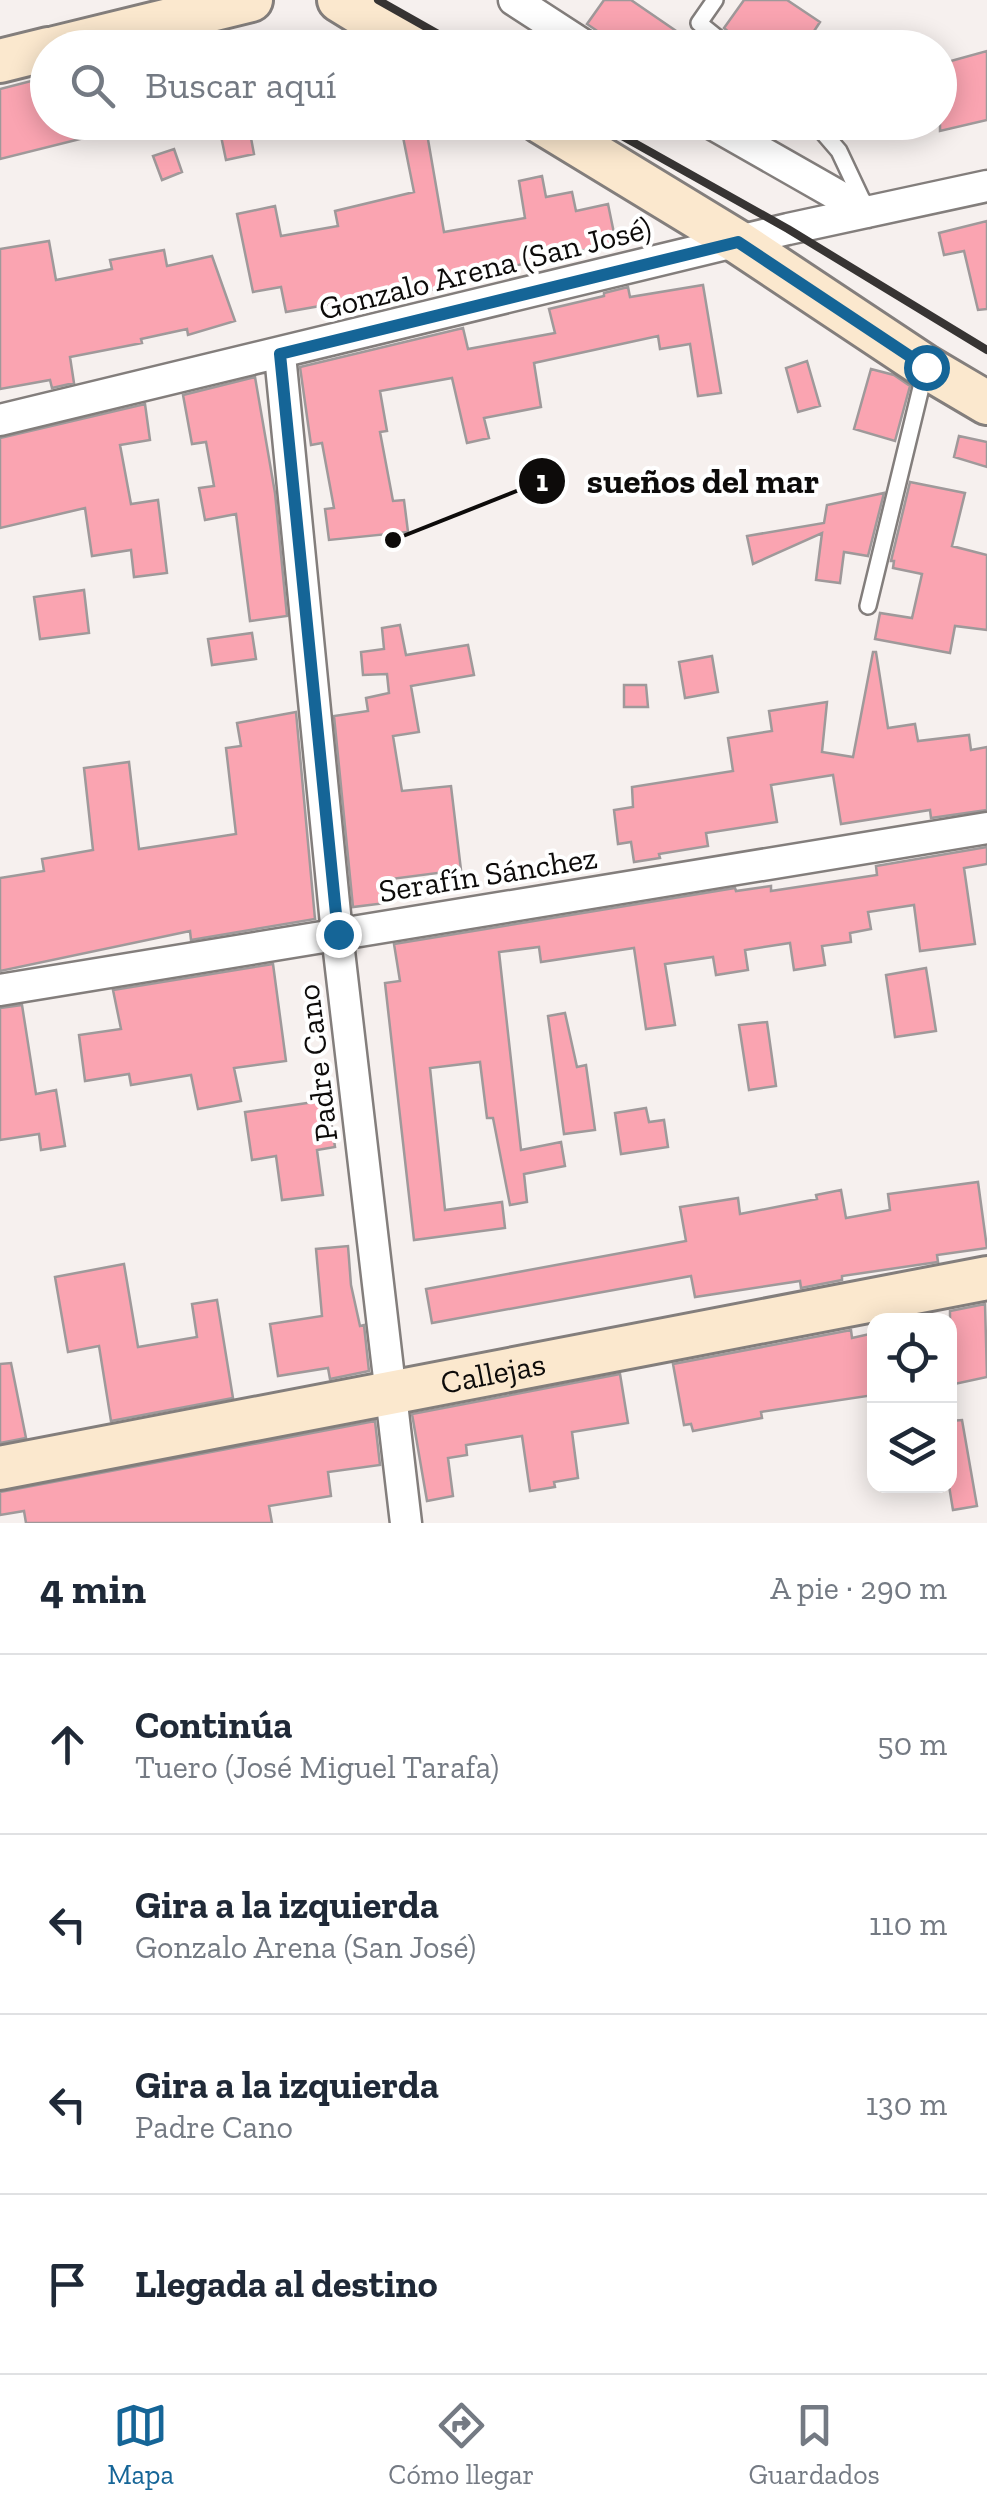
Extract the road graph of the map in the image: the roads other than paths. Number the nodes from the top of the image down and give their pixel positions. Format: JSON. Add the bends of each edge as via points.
{"nodes":[{"id":1,"x":252,"y":0,"type":"edge"},
{"id":2,"x":339,"y":0,"type":"edge"},
{"id":3,"x":514,"y":0,"type":"edge"},
{"id":4,"x":715,"y":0,"type":"edge"},
{"id":5,"x":126,"y":30,"type":"edge"},
{"id":6,"x":388,"y":30,"type":"edge"},
{"id":7,"x":560,"y":30,"type":"edge"},
{"id":8,"x":708,"y":30,"type":"edge"},
{"id":9,"x":30,"y":53,"type":"edge"},
{"id":10,"x":0,"y":61,"type":"edge"},
{"id":11,"x":571,"y":140,"type":"edge"},
{"id":12,"x":741,"y":140,"type":"edge"},
{"id":13,"x":830,"y":140,"type":"edge"},
{"id":14,"x":987,"y":186,"type":"edge"},
{"id":15,"x":867,"y":212,"type":"junction"},
{"id":16,"x":738,"y":242,"type":"junction"},
{"id":17,"x":280,"y":354,"type":"junction"},
{"id":18,"x":926,"y":367,"type":"junction"},
{"id":19,"x":987,"y":403,"type":"edge"},
{"id":20,"x":0,"y":420,"type":"edge"},
{"id":21,"x":868,"y":606,"type":"dead end"},
{"id":22,"x":987,"y":828,"type":"edge"},
{"id":23,"x":338,"y":934,"type":"junction"},
{"id":24,"x":0,"y":990,"type":"edge"},
{"id":25,"x":987,"y":1278,"type":"edge"},
{"id":26,"x":390,"y":1393,"type":"junction"},
{"id":27,"x":0,"y":1468,"type":"edge"},
{"id":28,"x":406,"y":1523,"type":"edge"}],
"edges":[{"from":1,"to":5,"type":"main road"},
{"from":2,"to":6,"type":"main road"},
{"from":3,"to":7,"type":"street"},
{"from":4,"to":8,"type":"lane","via":[[699,23]]},
{"from":9,"to":10,"type":"main road"},
{"from":11,"to":16,"type":"main road"},
{"from":12,"to":15,"type":"street"},
{"from":13,"to":15,"type":"lane"},
{"from":14,"to":15,"type":"street","name":"Gonzalo Arena (San José)"},
{"from":15,"to":16,"type":"street","name":"Gonzalo Arena (San José)"},
{"from":16,"to":17,"type":"street","name":"Gonzalo Arena (San José)"},
{"from":16,"to":18,"type":"main road"},
{"from":17,"to":20,"type":"street","name":"Gonzalo Arena (San José)"},
{"from":17,"to":23,"type":"street","name":"Padre Cano"},
{"from":18,"to":19,"type":"main road"},
{"from":18,"to":21,"type":"lane"},
{"from":22,"to":23,"type":"street","name":"Serafín Sánchez"},
{"from":23,"to":24,"type":"street","name":"Serafín Sánchez"},
{"from":23,"to":26,"type":"street","name":"Padre Cano"},
{"from":25,"to":26,"type":"main road","name":"Callejas"},
{"from":26,"to":27,"type":"main road","name":"Callejas"},
{"from":26,"to":28,"type":"street","name":"Padre Cano"}]}
